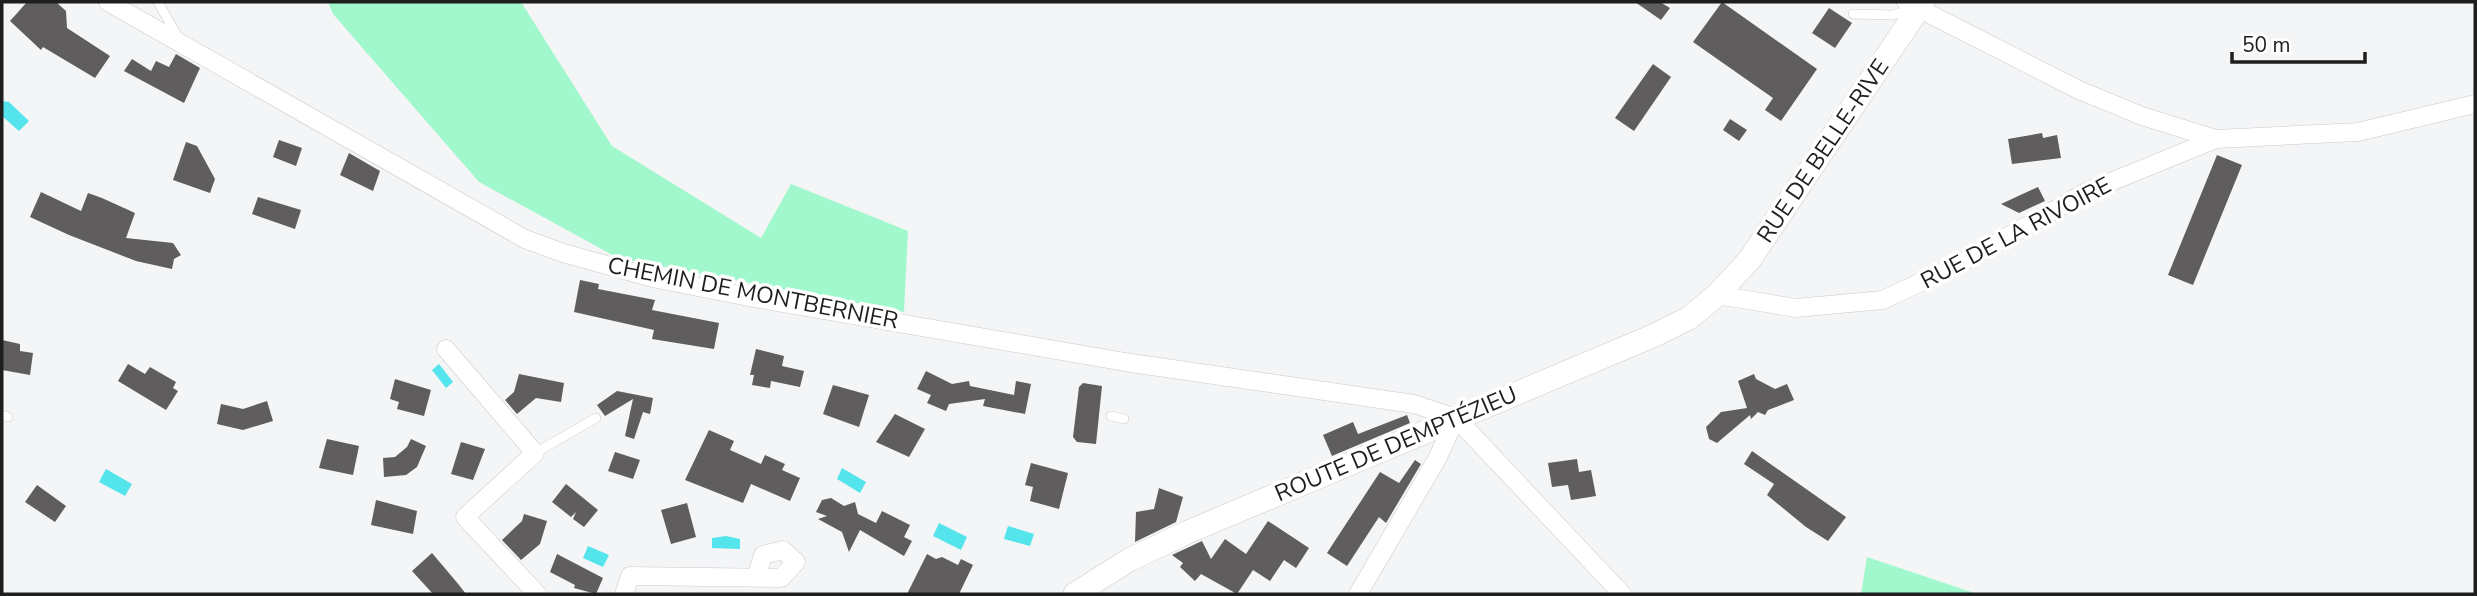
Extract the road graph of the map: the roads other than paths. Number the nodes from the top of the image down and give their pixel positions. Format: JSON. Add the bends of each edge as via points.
{"nodes":[{"id":1,"x":108,"y":2,"type":"edge"},
{"id":2,"x":158,"y":2,"type":"edge"},
{"id":3,"x":1916,"y":4,"type":"edge"},
{"id":4,"x":1853,"y":13,"type":"dead end"},
{"id":5,"x":181,"y":44,"type":"junction"},
{"id":6,"x":2475,"y":104,"type":"edge"},
{"id":7,"x":2216,"y":139,"type":"junction"},
{"id":8,"x":1717,"y":295,"type":"junction"},
{"id":9,"x":446,"y":349,"type":"dead end"},
{"id":10,"x":1111,"y":416,"type":"dead end"},
{"id":11,"x":596,"y":418,"type":"dead end"},
{"id":12,"x":1455,"y":418,"type":"junction"},
{"id":13,"x":1124,"y":419,"type":"dead end"},
{"id":14,"x":535,"y":453,"type":"junction"},
{"id":15,"x":756,"y":578,"type":"dead end"},
{"id":16,"x":537,"y":594,"type":"edge"},
{"id":17,"x":624,"y":594,"type":"edge"},
{"id":18,"x":1075,"y":594,"type":"edge"},
{"id":19,"x":1358,"y":594,"type":"edge"},
{"id":20,"x":1622,"y":594,"type":"edge"}],
"edges":[{"from":1,"to":5,"type":"street","name":"CHEMIN DE MONTBERNIER"},
{"from":2,"to":5,"type":"lane"},
{"from":3,"to":4,"type":"lane","via":[[1892,15]]},
{"from":3,"to":7,"type":"street","via":[[2079,90]]},
{"from":3,"to":8,"type":"street","name":"RUE DE BELLE-RIVE","via":[[1780,217],[1735,279]]},
{"from":5,"to":12,"type":"street","name":"CHEMIN DE MONTBERNIER","via":[[525,239],[563,253],[657,279],[754,298],[1143,365],[1414,404]]},
{"from":6,"to":7,"type":"street","name":"RUE DE LA RIVOIRE","via":[[2358,132]]},
{"from":7,"to":8,"type":"street","name":"RUE DE LA RIVOIRE","via":[[2086,192],[1963,262],[1882,300],[1796,308]]},
{"from":8,"to":12,"type":"street","name":"ROUTE DE DEMPTÉZIEU","via":[[1689,318],[1655,335]]},
{"from":9,"to":14,"type":"street"},
{"from":10,"to":13,"type":"lane"},
{"from":11,"to":14,"type":"lane"},
{"from":12,"to":18,"type":"street","name":"ROUTE DE DEMPTÉZIEU","via":[[1176,538],[1129,560]]},
{"from":12,"to":19,"type":"street","via":[[1437,460]]},
{"from":12,"to":20,"type":"street"},
{"from":14,"to":16,"type":"street","via":[[465,517]]},
{"from":15,"to":17,"type":"street","via":[[630,576]]}]}
